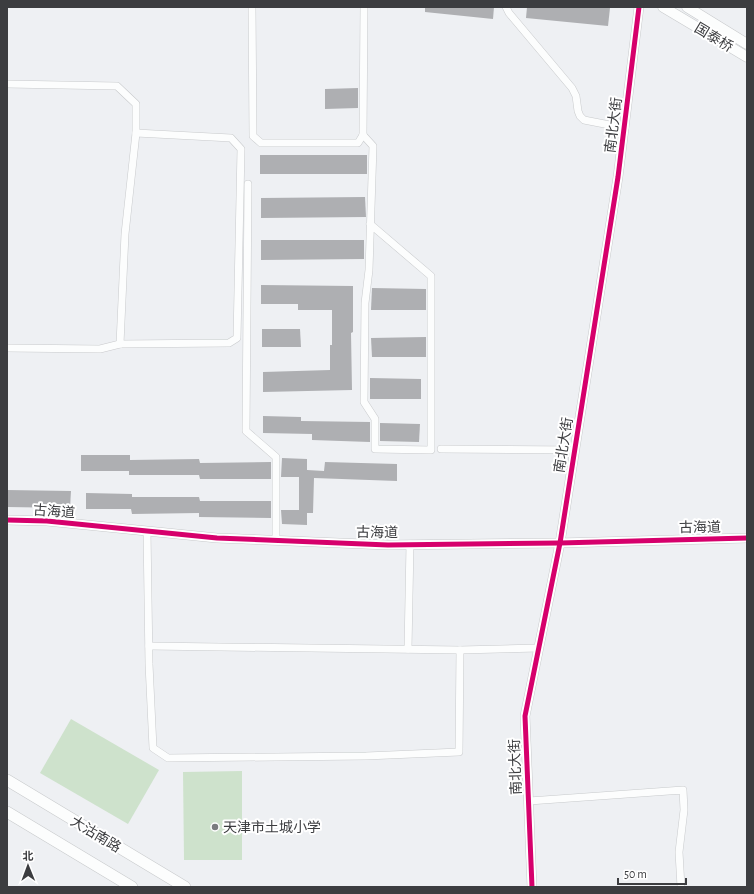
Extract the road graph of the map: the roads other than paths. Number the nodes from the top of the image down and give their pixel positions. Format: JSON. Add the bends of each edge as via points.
{"nodes":[{"id":1,"x":252,"y":7,"type":"edge"},
{"id":2,"x":364,"y":7,"type":"edge"},
{"id":3,"x":506,"y":7,"type":"edge"},
{"id":4,"x":639,"y":7,"type":"edge"},
{"id":5,"x":664,"y":7,"type":"edge"},
{"id":6,"x":688,"y":8,"type":"edge"},
{"id":7,"x":747,"y":44,"type":"edge"},
{"id":8,"x":747,"y":57,"type":"edge"},
{"id":9,"x":7,"y":84,"type":"edge"},
{"id":10,"x":625,"y":128,"type":"junction"},
{"id":11,"x":136,"y":133,"type":"junction"},
{"id":12,"x":363,"y":135,"type":"junction"},
{"id":13,"x":248,"y":184,"type":"dead end"},
{"id":14,"x":370,"y":224,"type":"junction"},
{"id":15,"x":120,"y":344,"type":"junction"},
{"id":16,"x":7,"y":348,"type":"edge"},
{"id":17,"x":441,"y":449,"type":"dead end"},
{"id":18,"x":575,"y":450,"type":"junction"},
{"id":19,"x":7,"y":520,"type":"edge"},
{"id":20,"x":147,"y":531,"type":"junction"},
{"id":21,"x":747,"y":538,"type":"edge"},
{"id":22,"x":276,"y":540,"type":"junction"},
{"id":23,"x":560,"y":543,"type":"junction"},
{"id":24,"x":410,"y":544,"type":"junction"},
{"id":25,"x":149,"y":646,"type":"junction"},
{"id":26,"x":539,"y":648,"type":"junction"},
{"id":27,"x":408,"y":649,"type":"junction"},
{"id":28,"x":460,"y":650,"type":"junction"},
{"id":29,"x":7,"y":780,"type":"edge"},
{"id":30,"x":529,"y":801,"type":"junction"},
{"id":31,"x":7,"y":812,"type":"edge"},
{"id":32,"x":132,"y":887,"type":"edge"},
{"id":33,"x":185,"y":887,"type":"edge"},
{"id":34,"x":532,"y":887,"type":"edge"},
{"id":35,"x":681,"y":887,"type":"edge"}],
"edges":[{"from":1,"to":12,"type":"street","via":[[253,136],[261,143],[358,143]]},
{"from":2,"to":12,"type":"street"},
{"from":3,"to":10,"type":"street","via":[[572,88],[580,116],[588,122]]},
{"from":4,"to":10,"type":"street","name":"南北大街"},
{"from":5,"to":8,"type":"main road","name":"国泰桥"},
{"from":6,"to":7,"type":"main road","name":"国泰桥"},
{"from":9,"to":11,"type":"street","via":[[117,86],[136,104]]},
{"from":10,"to":18,"type":"street","name":"南北大街"},
{"from":11,"to":15,"type":"street","via":[[125,234]]},
{"from":11,"to":15,"type":"street","via":[[231,138],[241,149],[237,338],[229,343]]},
{"from":12,"to":14,"type":"street","via":[[372,146]]},
{"from":13,"to":22,"type":"street","via":[[246,431],[276,457]]},
{"from":14,"to":14,"type":"street","via":[[369,270],[364,303],[364,402],[375,419],[375,449],[431,450],[431,276]]},
{"from":15,"to":16,"type":"street","via":[[100,349]]},
{"from":17,"to":18,"type":"street"},
{"from":18,"to":23,"type":"street","name":"南北大街"},
{"from":19,"to":20,"type":"street","name":"古海道","via":[[47,521]]},
{"from":20,"to":22,"type":"street","name":"古海道","via":[[217,538]]},
{"from":20,"to":25,"type":"street"},
{"from":21,"to":23,"type":"street","name":"古海道"},
{"from":22,"to":24,"type":"street","name":"古海道"},
{"from":23,"to":24,"type":"street","name":"古海道"},
{"from":23,"to":26,"type":"street","name":"南北大街"},
{"from":24,"to":27,"type":"street"},
{"from":25,"to":27,"type":"street"},
{"from":25,"to":28,"type":"street","via":[[153,748],[168,758],[366,756],[459,752]]},
{"from":26,"to":28,"type":"street"},
{"from":26,"to":30,"type":"street","name":"南北大街","via":[[525,716]]},
{"from":27,"to":28,"type":"street"},
{"from":29,"to":33,"type":"main road","name":"大沽南路"},
{"from":30,"to":34,"type":"street","name":"南北大街"},
{"from":30,"to":35,"type":"street","via":[[683,790],[684,810],[679,852]]},
{"from":31,"to":32,"type":"main road","name":"大沽南路"}]}
